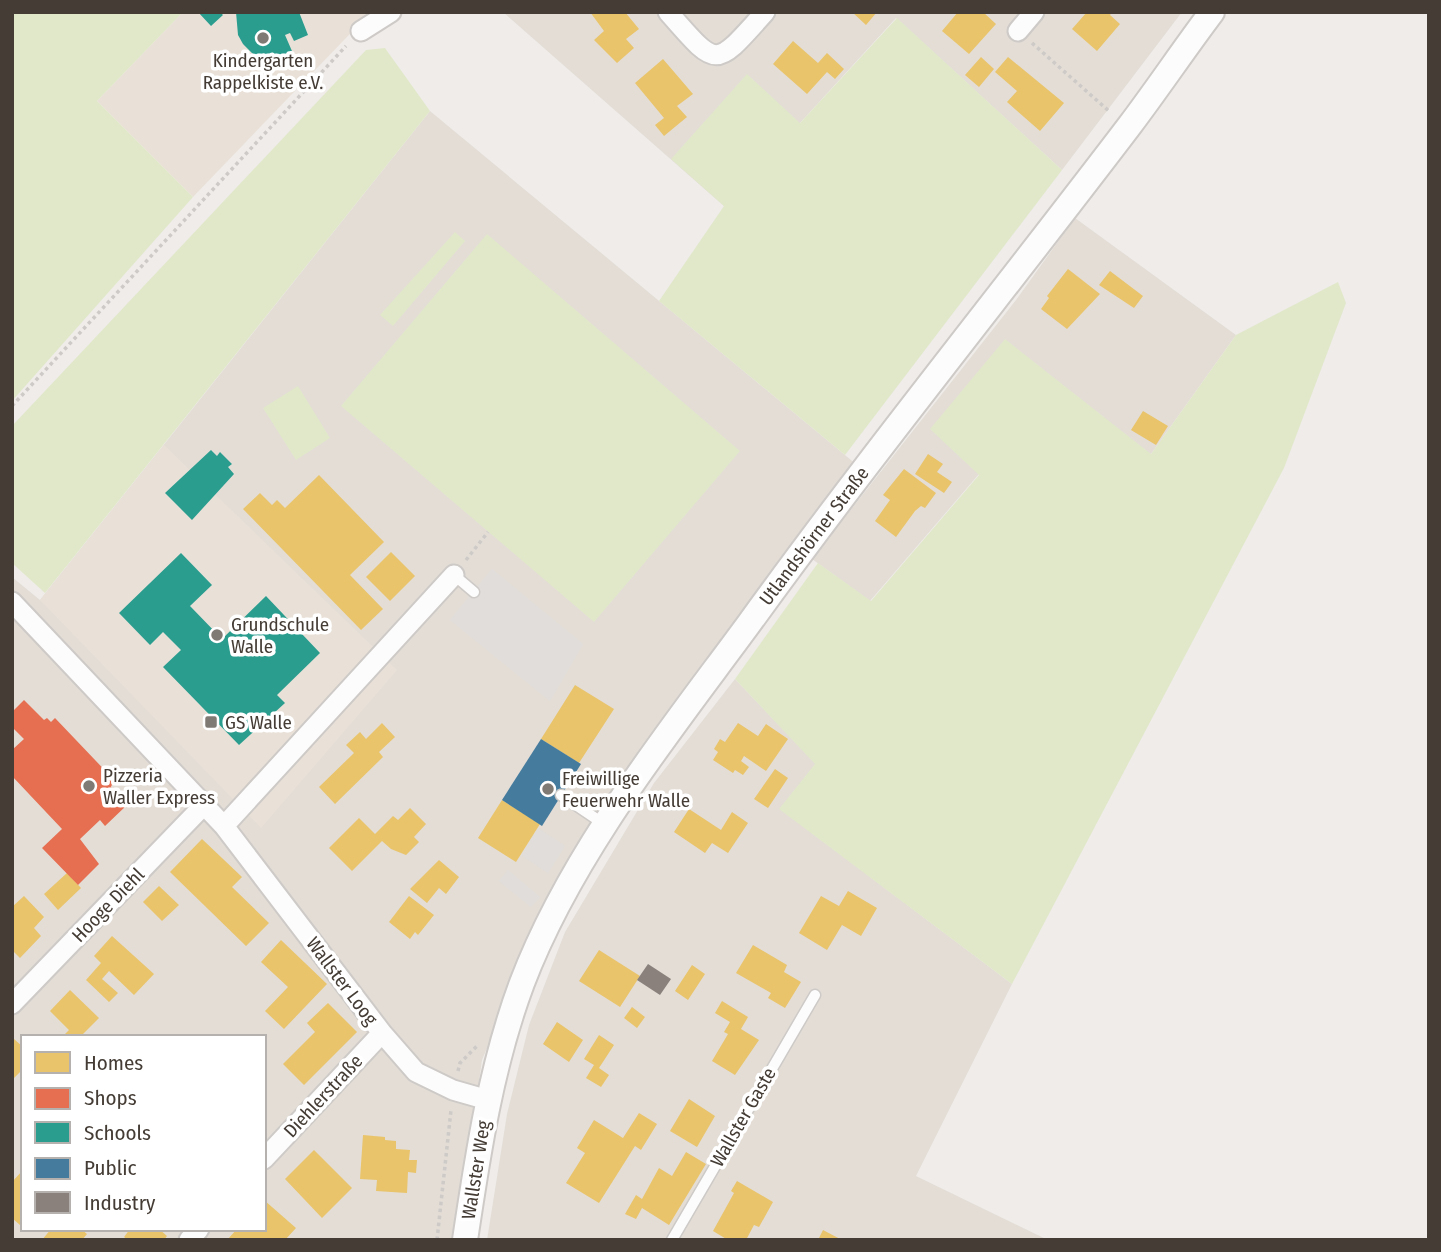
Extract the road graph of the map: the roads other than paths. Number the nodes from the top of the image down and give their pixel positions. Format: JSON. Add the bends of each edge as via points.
{"nodes":[{"id":1,"x":391,"y":12,"type":"edge"},
{"id":2,"x":668,"y":12,"type":"edge"},
{"id":3,"x":765,"y":12,"type":"edge"},
{"id":4,"x":1034,"y":12,"type":"edge"},
{"id":5,"x":1212,"y":12,"type":"edge"},
{"id":6,"x":361,"y":31,"type":"road end"},
{"id":7,"x":1018,"y":31,"type":"road end"},
{"id":8,"x":454,"y":575,"type":"joint"},
{"id":9,"x":474,"y":592,"type":"dead end"},
{"id":10,"x":12,"y":602,"type":"edge"},
{"id":11,"x":561,"y":795,"type":"dead end"},
{"id":12,"x":203,"y":806,"type":"junction"},
{"id":13,"x":224,"y":826,"type":"junction"},
{"id":14,"x":607,"y":826,"type":"junction"},
{"id":15,"x":815,"y":995,"type":"dead end"},
{"id":16,"x":15,"y":996,"type":"edge"},
{"id":17,"x":382,"y":1034,"type":"junction"},
{"id":18,"x":488,"y":1100,"type":"junction"},
{"id":19,"x":266,"y":1157,"type":"edge"},
{"id":20,"x":465,"y":1240,"type":"edge"},
{"id":21,"x":673,"y":1240,"type":"edge"}],
"edges":[{"from":1,"to":6,"type":"street"},
{"from":2,"to":3,"type":"street","via":[[704,52],[717,56],[734,48]]},
{"from":4,"to":7,"type":"street"},
{"from":5,"to":14,"type":"street","name":"Utlandshörner Straße","via":[[778,582]]},
{"from":8,"to":9,"type":"lane"},
{"from":8,"to":13,"type":"street"},
{"from":10,"to":12,"type":"street","name":"Wallster Loog"},
{"from":11,"to":14,"type":"lane"},
{"from":12,"to":13,"type":"street","name":"Wallster Loog"},
{"from":12,"to":16,"type":"street","name":"Hooge Diehl"},
{"from":13,"to":17,"type":"street","name":"Wallster Loog"},
{"from":14,"to":18,"type":"street","name":"Utlandshörner Straße","via":[[555,914],[523,982]]},
{"from":15,"to":21,"type":"lane","name":"Wallster Gaste"},
{"from":17,"to":18,"type":"street","name":"Wallster Loog","via":[[416,1072]]},
{"from":17,"to":19,"type":"street","name":"Diehlerstraße"},
{"from":18,"to":20,"type":"street","name":"Wallster Weg"}]}
